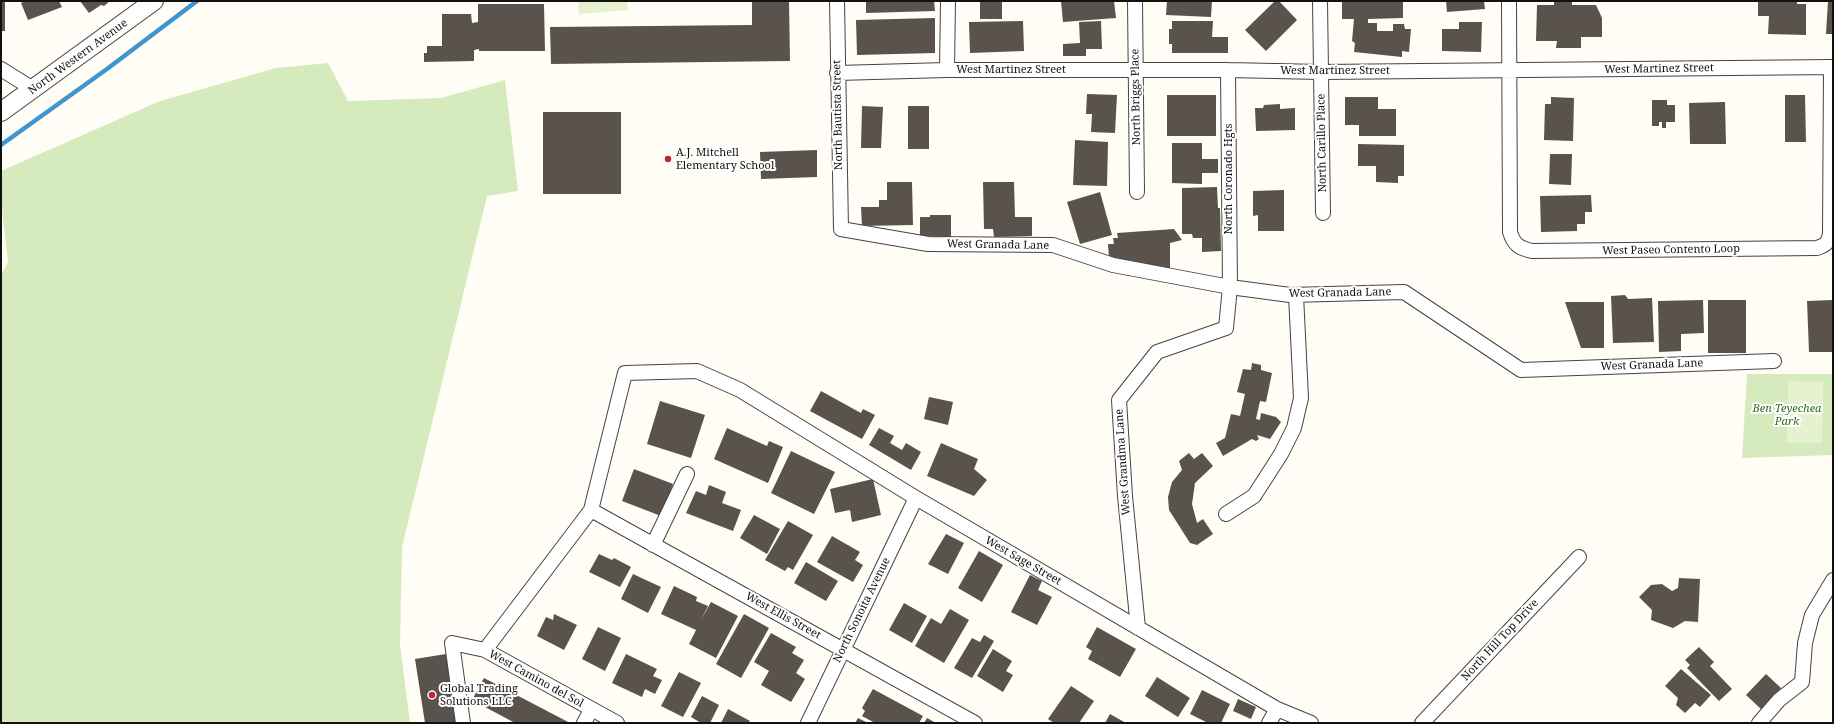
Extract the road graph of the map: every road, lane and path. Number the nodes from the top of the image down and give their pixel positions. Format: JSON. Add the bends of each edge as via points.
{"nodes":[{"id":1,"x":154,"y":1,"type":"edge"},
{"id":2,"x":837,"y":1,"type":"edge"},
{"id":3,"x":948,"y":1,"type":"edge"},
{"id":4,"x":1135,"y":1,"type":"edge"},
{"id":5,"x":1320,"y":1,"type":"edge"},
{"id":6,"x":1509,"y":1,"type":"edge"},
{"id":7,"x":1832,"y":67,"type":"edge"},
{"id":8,"x":1,"y":69,"type":"edge"},
{"id":9,"x":947,"y":70,"type":"junction"},
{"id":10,"x":1228,"y":70,"type":"junction"},
{"id":11,"x":1510,"y":70,"type":"junction"},
{"id":12,"x":1136,"y":71,"type":"junction"},
{"id":13,"x":1321,"y":72,"type":"junction"},
{"id":14,"x":837,"y":73,"type":"junction"},
{"id":15,"x":33,"y":90,"type":"junction"},
{"id":16,"x":1,"y":112,"type":"edge"},
{"id":17,"x":1137,"y":192,"type":"dead end"},
{"id":18,"x":1323,"y":213,"type":"dead end"},
{"id":19,"x":841,"y":229,"type":"joint"},
{"id":20,"x":1230,"y":287,"type":"junction"},
{"id":21,"x":1296,"y":295,"type":"junction"},
{"id":22,"x":1774,"y":361,"type":"dead end"},
{"id":23,"x":687,"y":474,"type":"dead end"},
{"id":24,"x":916,"y":498,"type":"junction"},
{"id":25,"x":590,"y":510,"type":"junction"},
{"id":26,"x":1226,"y":514,"type":"dead end"},
{"id":27,"x":653,"y":545,"type":"junction"},
{"id":28,"x":1579,"y":557,"type":"dead end"},
{"id":29,"x":1833,"y":580,"type":"edge"},
{"id":30,"x":1138,"y":628,"type":"junction"},
{"id":31,"x":485,"y":650,"type":"junction"},
{"id":32,"x":843,"y":650,"type":"junction"},
{"id":33,"x":591,"y":710,"type":"junction"},
{"id":34,"x":1277,"y":710,"type":"junction"},
{"id":35,"x":463,"y":723,"type":"edge"},
{"id":36,"x":584,"y":723,"type":"edge"},
{"id":37,"x":617,"y":723,"type":"edge"},
{"id":38,"x":808,"y":723,"type":"edge"},
{"id":39,"x":975,"y":723,"type":"edge"},
{"id":40,"x":1269,"y":723,"type":"edge"},
{"id":41,"x":1311,"y":723,"type":"edge"},
{"id":42,"x":1422,"y":723,"type":"edge"},
{"id":43,"x":1759,"y":723,"type":"edge"}],
"edges":[{"from":1,"to":15,"type":"street","name":"North Western Avenue"},
{"from":2,"to":14,"type":"street","name":"North Bautista Street"},
{"from":3,"to":9,"type":"street"},
{"from":4,"to":12,"type":"street","name":"North Briggs Place"},
{"from":5,"to":13,"type":"street","name":"North Carillo Place"},
{"from":6,"to":11,"type":"street"},
{"from":7,"to":11,"type":"street","name":"West Martinez Street"},
{"from":7,"to":11,"type":"street","name":"West Paseo Contento Loop","via":[[1830,234],[1824,246],[1532,251],[1520,249],[1513,242],[1510,232]]},
{"from":8,"to":15,"type":"street"},
{"from":9,"to":12,"type":"street","name":"West Martinez Street"},
{"from":9,"to":14,"type":"street","name":"West Martinez Street"},
{"from":10,"to":12,"type":"street","name":"West Martinez Street"},
{"from":10,"to":13,"type":"street","name":"West Martinez Street"},
{"from":10,"to":20,"type":"street","name":"North Coronado Hgts"},
{"from":11,"to":13,"type":"street","name":"West Martinez Street"},
{"from":12,"to":17,"type":"street","name":"North Briggs Place"},
{"from":13,"to":18,"type":"street","name":"North Carillo Place"},
{"from":14,"to":19,"type":"street","name":"North Bautista Street"},
{"from":15,"to":16,"type":"street","name":"North Western Avenue"},
{"from":19,"to":20,"type":"street","name":"West Granada Lane","via":[[928,244],[1053,245],[1113,265]]},
{"from":20,"to":21,"type":"street","name":"West Granada Lane"},
{"from":20,"to":30,"type":"street","name":"West Grandma Lane","via":[[1226,328],[1157,352],[1119,400]]},
{"from":21,"to":22,"type":"street","name":"West Granada Lane","via":[[1404,292],[1521,370]]},
{"from":21,"to":26,"type":"street","via":[[1301,398],[1294,428],[1254,496]]},
{"from":23,"to":27,"type":"street"},
{"from":24,"to":25,"type":"street","name":"West Sage Street","via":[[740,390],[697,371],[625,373]]},
{"from":24,"to":30,"type":"street","name":"West Sage Street"},
{"from":24,"to":32,"type":"street","name":"North Sonoita Avenue"},
{"from":25,"to":27,"type":"street","name":"West Ellis Street"},
{"from":25,"to":31,"type":"street"},
{"from":27,"to":32,"type":"street","name":"West Ellis Street"},
{"from":28,"to":42,"type":"street","name":"North Hill Top Drive"},
{"from":29,"to":43,"type":"street","via":[[1812,615],[1805,643],[1802,682],[1779,700]]},
{"from":30,"to":34,"type":"street","name":"West Sage Street"},
{"from":31,"to":33,"type":"street","name":"West Camino del Sol"},
{"from":31,"to":35,"type":"street","name":"West Camino del Sol","via":[[452,644]]},
{"from":32,"to":38,"type":"street","name":"North Sonoita Avenue"},
{"from":32,"to":39,"type":"street","name":"West Ellis Street"},
{"from":33,"to":36,"type":"street"},
{"from":33,"to":37,"type":"street","name":"West Camino del Sol"},
{"from":34,"to":40,"type":"street"},
{"from":34,"to":41,"type":"street","name":"West Sage Street"}]}
